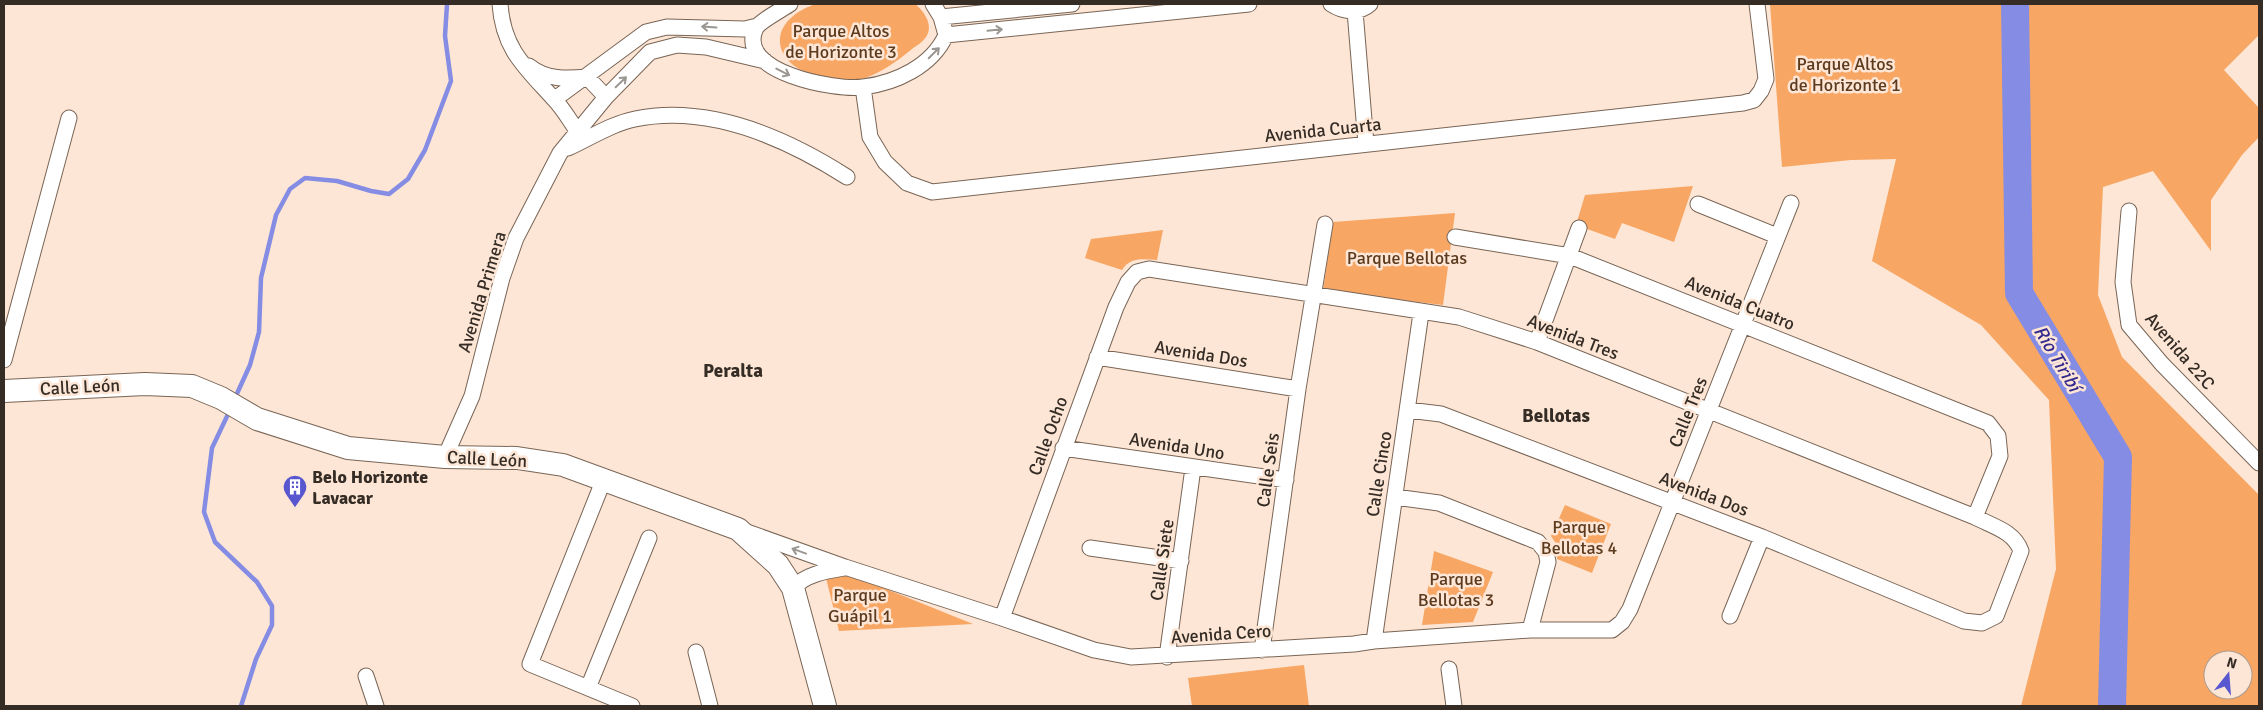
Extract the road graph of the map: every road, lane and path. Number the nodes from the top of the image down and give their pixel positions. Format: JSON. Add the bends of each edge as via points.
{"nodes":[{"id":1,"x":500,"y":4,"type":"edge"},
{"id":2,"x":790,"y":4,"type":"edge"},
{"id":3,"x":933,"y":4,"type":"edge"},
{"id":4,"x":1072,"y":4,"type":"edge"},
{"id":5,"x":1249,"y":4,"type":"edge"},
{"id":6,"x":1331,"y":4,"type":"edge"},
{"id":7,"x":1370,"y":4,"type":"edge"},
{"id":8,"x":1758,"y":4,"type":"edge"},
{"id":9,"x":1355,"y":11,"type":"junction"},
{"id":10,"x":941,"y":17,"type":"junction"},
{"id":11,"x":757,"y":26,"type":"junction"},
{"id":12,"x":946,"y":34,"type":"junction"},
{"id":13,"x":517,"y":55,"type":"junction"},
{"id":14,"x":765,"y":61,"type":"junction"},
{"id":15,"x":588,"y":77,"type":"junction"},
{"id":16,"x":863,"y":87,"type":"junction"},
{"id":17,"x":606,"y":97,"type":"junction"},
{"id":18,"x":555,"y":99,"type":"junction"},
{"id":19,"x":69,"y":118,"type":"dead end"},
{"id":20,"x":578,"y":132,"type":"junction"},
{"id":21,"x":1366,"y":144,"type":"junction"},
{"id":22,"x":560,"y":153,"type":"junction"},
{"id":23,"x":848,"y":177,"type":"dead end"},
{"id":24,"x":1791,"y":203,"type":"dead end"},
{"id":25,"x":1698,"y":204,"type":"dead end"},
{"id":26,"x":2130,"y":211,"type":"dead end"},
{"id":27,"x":1325,"y":224,"type":"dead end"},
{"id":28,"x":1579,"y":228,"type":"dead end"},
{"id":29,"x":1777,"y":236,"type":"junction"},
{"id":30,"x":1455,"y":237,"type":"dead end"},
{"id":31,"x":1570,"y":256,"type":"junction"},
{"id":32,"x":1137,"y":272,"type":"joint"},
{"id":33,"x":1313,"y":295,"type":"junction"},
{"id":34,"x":1421,"y":313,"type":"junction"},
{"id":35,"x":1743,"y":324,"type":"junction"},
{"id":36,"x":1537,"y":342,"type":"junction"},
{"id":37,"x":1097,"y":357,"type":"junction"},
{"id":38,"x":4,"y":360,"type":"edge"},
{"id":39,"x":1298,"y":389,"type":"junction"},
{"id":40,"x":4,"y":392,"type":"edge"},
{"id":41,"x":1408,"y":410,"type":"junction"},
{"id":42,"x":1710,"y":411,"type":"junction"},
{"id":43,"x":1063,"y":448,"type":"junction"},
{"id":44,"x":445,"y":457,"type":"junction"},
{"id":45,"x":2259,"y":463,"type":"edge"},
{"id":46,"x":1193,"y":468,"type":"junction"},
{"id":47,"x":604,"y":479,"type":"junction"},
{"id":48,"x":1286,"y":480,"type":"junction"},
{"id":49,"x":1394,"y":497,"type":"junction"},
{"id":50,"x":1672,"y":502,"type":"junction"},
{"id":51,"x":1975,"y":517,"type":"junction"},
{"id":52,"x":738,"y":529,"type":"junction"},
{"id":53,"x":1762,"y":537,"type":"junction"},
{"id":54,"x":649,"y":538,"type":"dead end"},
{"id":55,"x":1090,"y":548,"type":"dead end"},
{"id":56,"x":1181,"y":561,"type":"junction"},
{"id":57,"x":845,"y":567,"type":"junction"},
{"id":58,"x":794,"y":588,"type":"junction"},
{"id":59,"x":1730,"y":616,"type":"dead end"},
{"id":60,"x":1002,"y":618,"type":"junction"},
{"id":61,"x":1982,"y":623,"type":"joint"},
{"id":62,"x":1530,"y":630,"type":"junction"},
{"id":63,"x":1612,"y":630,"type":"joint"},
{"id":64,"x":1374,"y":641,"type":"junction"},
{"id":65,"x":1262,"y":650,"type":"junction"},
{"id":66,"x":696,"y":652,"type":"dead end"},
{"id":67,"x":1167,"y":657,"type":"junction"},
{"id":68,"x":1449,"y":670,"type":"dead end"},
{"id":69,"x":366,"y":676,"type":"dead end"},
{"id":70,"x":588,"y":688,"type":"junction"},
{"id":71,"x":376,"y":706,"type":"edge"},
{"id":72,"x":632,"y":706,"type":"edge"},
{"id":73,"x":710,"y":706,"type":"edge"},
{"id":74,"x":825,"y":706,"type":"edge"},
{"id":75,"x":1454,"y":706,"type":"edge"}],
"edges":[{"from":1,"to":13,"type":"street","via":[[503,31]]},
{"from":2,"to":11,"type":"street"},
{"from":3,"to":10,"type":"street"},
{"from":4,"to":10,"type":"street"},
{"from":12,"to":5,"type":"street","one_way":true},
{"from":6,"to":9,"type":"street"},
{"from":7,"to":9,"type":"street"},
{"from":8,"to":21,"type":"street","name":"Avenida Cuarta","via":[[1766,79],[1754,100]]},
{"from":9,"to":21,"type":"street"},
{"from":10,"to":12,"type":"street"},
{"from":11,"to":14,"type":"street","name":"Avenida Primera","via":[[753,38],[756,52]]},
{"from":11,"to":15,"type":"street","one_way":true,"via":[[745,29],[667,27],[646,32],[599,65]]},
{"from":16,"to":12,"type":"street","name":"Avenida Primera","one_way":true,"via":[[896,79],[917,68],[941,46]]},
{"from":13,"to":15,"type":"street","via":[[542,74],[566,79]]},
{"from":13,"to":18,"type":"street","via":[[530,75]]},
{"from":14,"to":16,"type":"street","name":"Avenida Primera","one_way":true,"via":[[785,74],[807,81],[843,88]]},
{"from":17,"to":14,"type":"street","name":"Avenida Primera","one_way":true,"via":[[650,52],[677,45],[734,52]]},
{"from":15,"to":17,"type":"street"},
{"from":15,"to":18,"type":"street"},
{"from":16,"to":21,"type":"street","name":"Avenida Cuarta","via":[[870,137],[885,162],[907,183],[932,192]]},
{"from":17,"to":20,"type":"street","name":"Avenida Primera"},
{"from":18,"to":20,"type":"street"},
{"from":19,"to":38,"type":"street"},
{"from":20,"to":22,"type":"street","name":"Avenida Primera"},
{"from":22,"to":23,"type":"street","via":[[614,125],[654,117],[680,116],[738,125],[793,146]]},
{"from":22,"to":44,"type":"street","name":"Avenida Primera","via":[[516,238],[499,288],[472,396]]},
{"from":24,"to":29,"type":"street","name":"Calle Tres"},
{"from":25,"to":29,"type":"street"},
{"from":26,"to":45,"type":"street","name":"Avenida 22C","via":[[2124,282],[2129,325],[2162,364]]},
{"from":27,"to":33,"type":"street","name":"Calle Seis"},
{"from":28,"to":31,"type":"street"},
{"from":29,"to":35,"type":"street","name":"Calle Tres"},
{"from":30,"to":31,"type":"street","name":"Avenida Cuatro"},
{"from":31,"to":35,"type":"street","name":"Avenida Cuatro"},
{"from":31,"to":36,"type":"street"},
{"from":32,"to":33,"type":"street","name":"Avenida Tres","via":[[1149,269]]},
{"from":32,"to":37,"type":"street","name":"Calle Ocho","via":[[1128,282],[1116,307]]},
{"from":33,"to":34,"type":"street","name":"Avenida Tres"},
{"from":33,"to":39,"type":"street","name":"Calle Seis"},
{"from":34,"to":36,"type":"street","name":"Avenida Tres","via":[[1459,317]]},
{"from":34,"to":41,"type":"street","name":"Calle Cinco"},
{"from":35,"to":42,"type":"street","name":"Calle Tres"},
{"from":35,"to":51,"type":"street","name":"Avenida Cuatro","via":[[1988,423],[1998,436],[2000,456]]},
{"from":36,"to":42,"type":"street","name":"Avenida Tres"},
{"from":37,"to":39,"type":"street","name":"Avenida Dos"},
{"from":37,"to":43,"type":"street","name":"Calle Ocho"},
{"from":39,"to":48,"type":"street","name":"Calle Seis"},
{"from":40,"to":44,"type":"main road","name":"Calle León","via":[[145,384],[192,386],[257,419],[348,448]]},
{"from":41,"to":49,"type":"street","name":"Calle Cinco"},
{"from":41,"to":50,"type":"street","name":"Avenida Dos","via":[[1441,414]]},
{"from":42,"to":50,"type":"street","name":"Calle Tres"},
{"from":42,"to":51,"type":"street","name":"Avenida Tres"},
{"from":43,"to":46,"type":"street","name":"Avenida Uno"},
{"from":43,"to":60,"type":"street","name":"Calle Ocho"},
{"from":44,"to":47,"type":"main road","name":"Calle León","via":[[526,460],[562,465]]},
{"from":46,"to":48,"type":"street","name":"Avenida Uno"},
{"from":46,"to":56,"type":"street","name":"Calle Siete"},
{"from":47,"to":52,"type":"main road","name":"Calle León"},
{"from":47,"to":70,"type":"street","via":[[530,664]]},
{"from":48,"to":65,"type":"street","name":"Calle Seis"},
{"from":49,"to":62,"type":"street","via":[[1438,503],[1538,542],[1546,552],[1548,562]]},
{"from":49,"to":64,"type":"street","name":"Calle Cinco"},
{"from":50,"to":53,"type":"street","name":"Avenida Dos"},
{"from":50,"to":63,"type":"street","name":"Calle Tres","via":[[1630,609]]},
{"from":51,"to":61,"type":"street","name":"Avenida Tres","via":[[2012,535],[2021,551],[1996,616]]},
{"from":57,"to":52,"type":"street","name":"Avenida Cero","one_way":true},
{"from":52,"to":58,"type":"main road","name":"Calle León","via":[[778,565]]},
{"from":53,"to":59,"type":"street"},
{"from":53,"to":61,"type":"street","name":"Avenida Dos","via":[[1964,621]]},
{"from":54,"to":70,"type":"street"},
{"from":55,"to":56,"type":"street"},
{"from":56,"to":67,"type":"street","name":"Calle Siete"},
{"from":57,"to":58,"type":"street","via":[[810,576]]},
{"from":57,"to":60,"type":"street","name":"Avenida Cero"},
{"from":58,"to":74,"type":"main road","name":"Calle León"},
{"from":60,"to":67,"type":"street","name":"Avenida Cero","via":[[1094,650],[1131,657]]},
{"from":62,"to":63,"type":"street","name":"Avenida Cero"},
{"from":62,"to":64,"type":"street","name":"Avenida Cero"},
{"from":64,"to":65,"type":"street","name":"Avenida Cero"},
{"from":65,"to":67,"type":"street","name":"Avenida Cero"},
{"from":66,"to":73,"type":"street"},
{"from":68,"to":75,"type":"street"},
{"from":69,"to":71,"type":"street"},
{"from":70,"to":72,"type":"street"}]}
